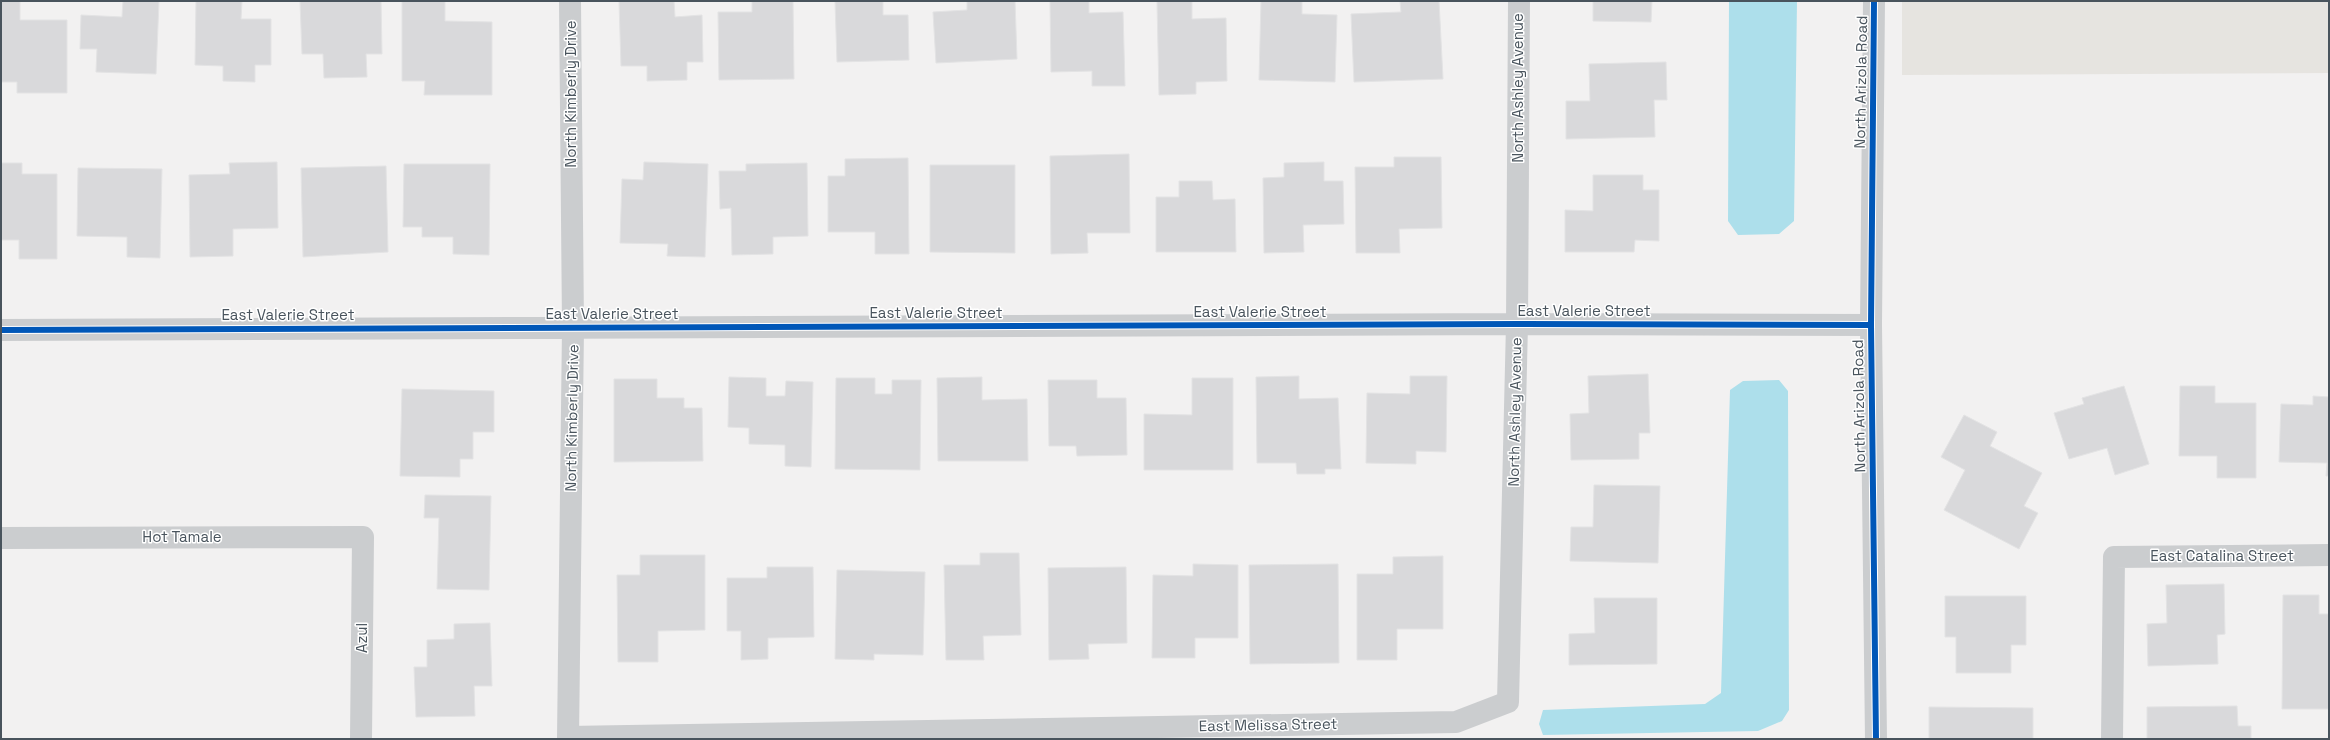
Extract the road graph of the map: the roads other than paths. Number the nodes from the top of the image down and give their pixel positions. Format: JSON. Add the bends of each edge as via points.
{"nodes":[{"id":1,"x":570,"y":1,"type":"edge"},
{"id":2,"x":1518,"y":1,"type":"edge"},
{"id":3,"x":1874,"y":1,"type":"edge"},
{"id":4,"x":1516,"y":324,"type":"junction"},
{"id":5,"x":1871,"y":325,"type":"junction"},
{"id":6,"x":573,"y":327,"type":"junction"},
{"id":7,"x":1,"y":330,"type":"edge"},
{"id":8,"x":363,"y":537,"type":"joint"},
{"id":9,"x":1,"y":538,"type":"edge"},
{"id":10,"x":2329,"y":555,"type":"edge"},
{"id":11,"x":1508,"y":702,"type":"joint"},
{"id":12,"x":568,"y":738,"type":"edge"},
{"id":13,"x":362,"y":739,"type":"edge"},
{"id":14,"x":1876,"y":739,"type":"edge"},
{"id":15,"x":2112,"y":739,"type":"edge"}],
"edges":[{"from":1,"to":6,"type":"street","name":"North Kimberly Drive"},
{"from":2,"to":4,"type":"street","name":"North Ashley Avenue"},
{"from":3,"to":5,"type":"street","name":"North Arizola Road"},
{"from":4,"to":5,"type":"street","name":"East Valerie Street"},
{"from":4,"to":6,"type":"street","name":"East Valerie Street"},
{"from":4,"to":11,"type":"street","name":"North Ashley Avenue"},
{"from":5,"to":14,"type":"street","name":"North Arizola Road"},
{"from":6,"to":7,"type":"street","name":"East Valerie Street"},
{"from":6,"to":12,"type":"street","name":"North Kimberly Drive"},
{"from":8,"to":9,"type":"street","name":"Hot Tamale"},
{"from":8,"to":13,"type":"street","name":"Azul"},
{"from":10,"to":15,"type":"street","name":"East Catalina Street","via":[[2114,557]]},
{"from":11,"to":12,"type":"street","name":"East Melissa Street","via":[[1456,722]]}]}
